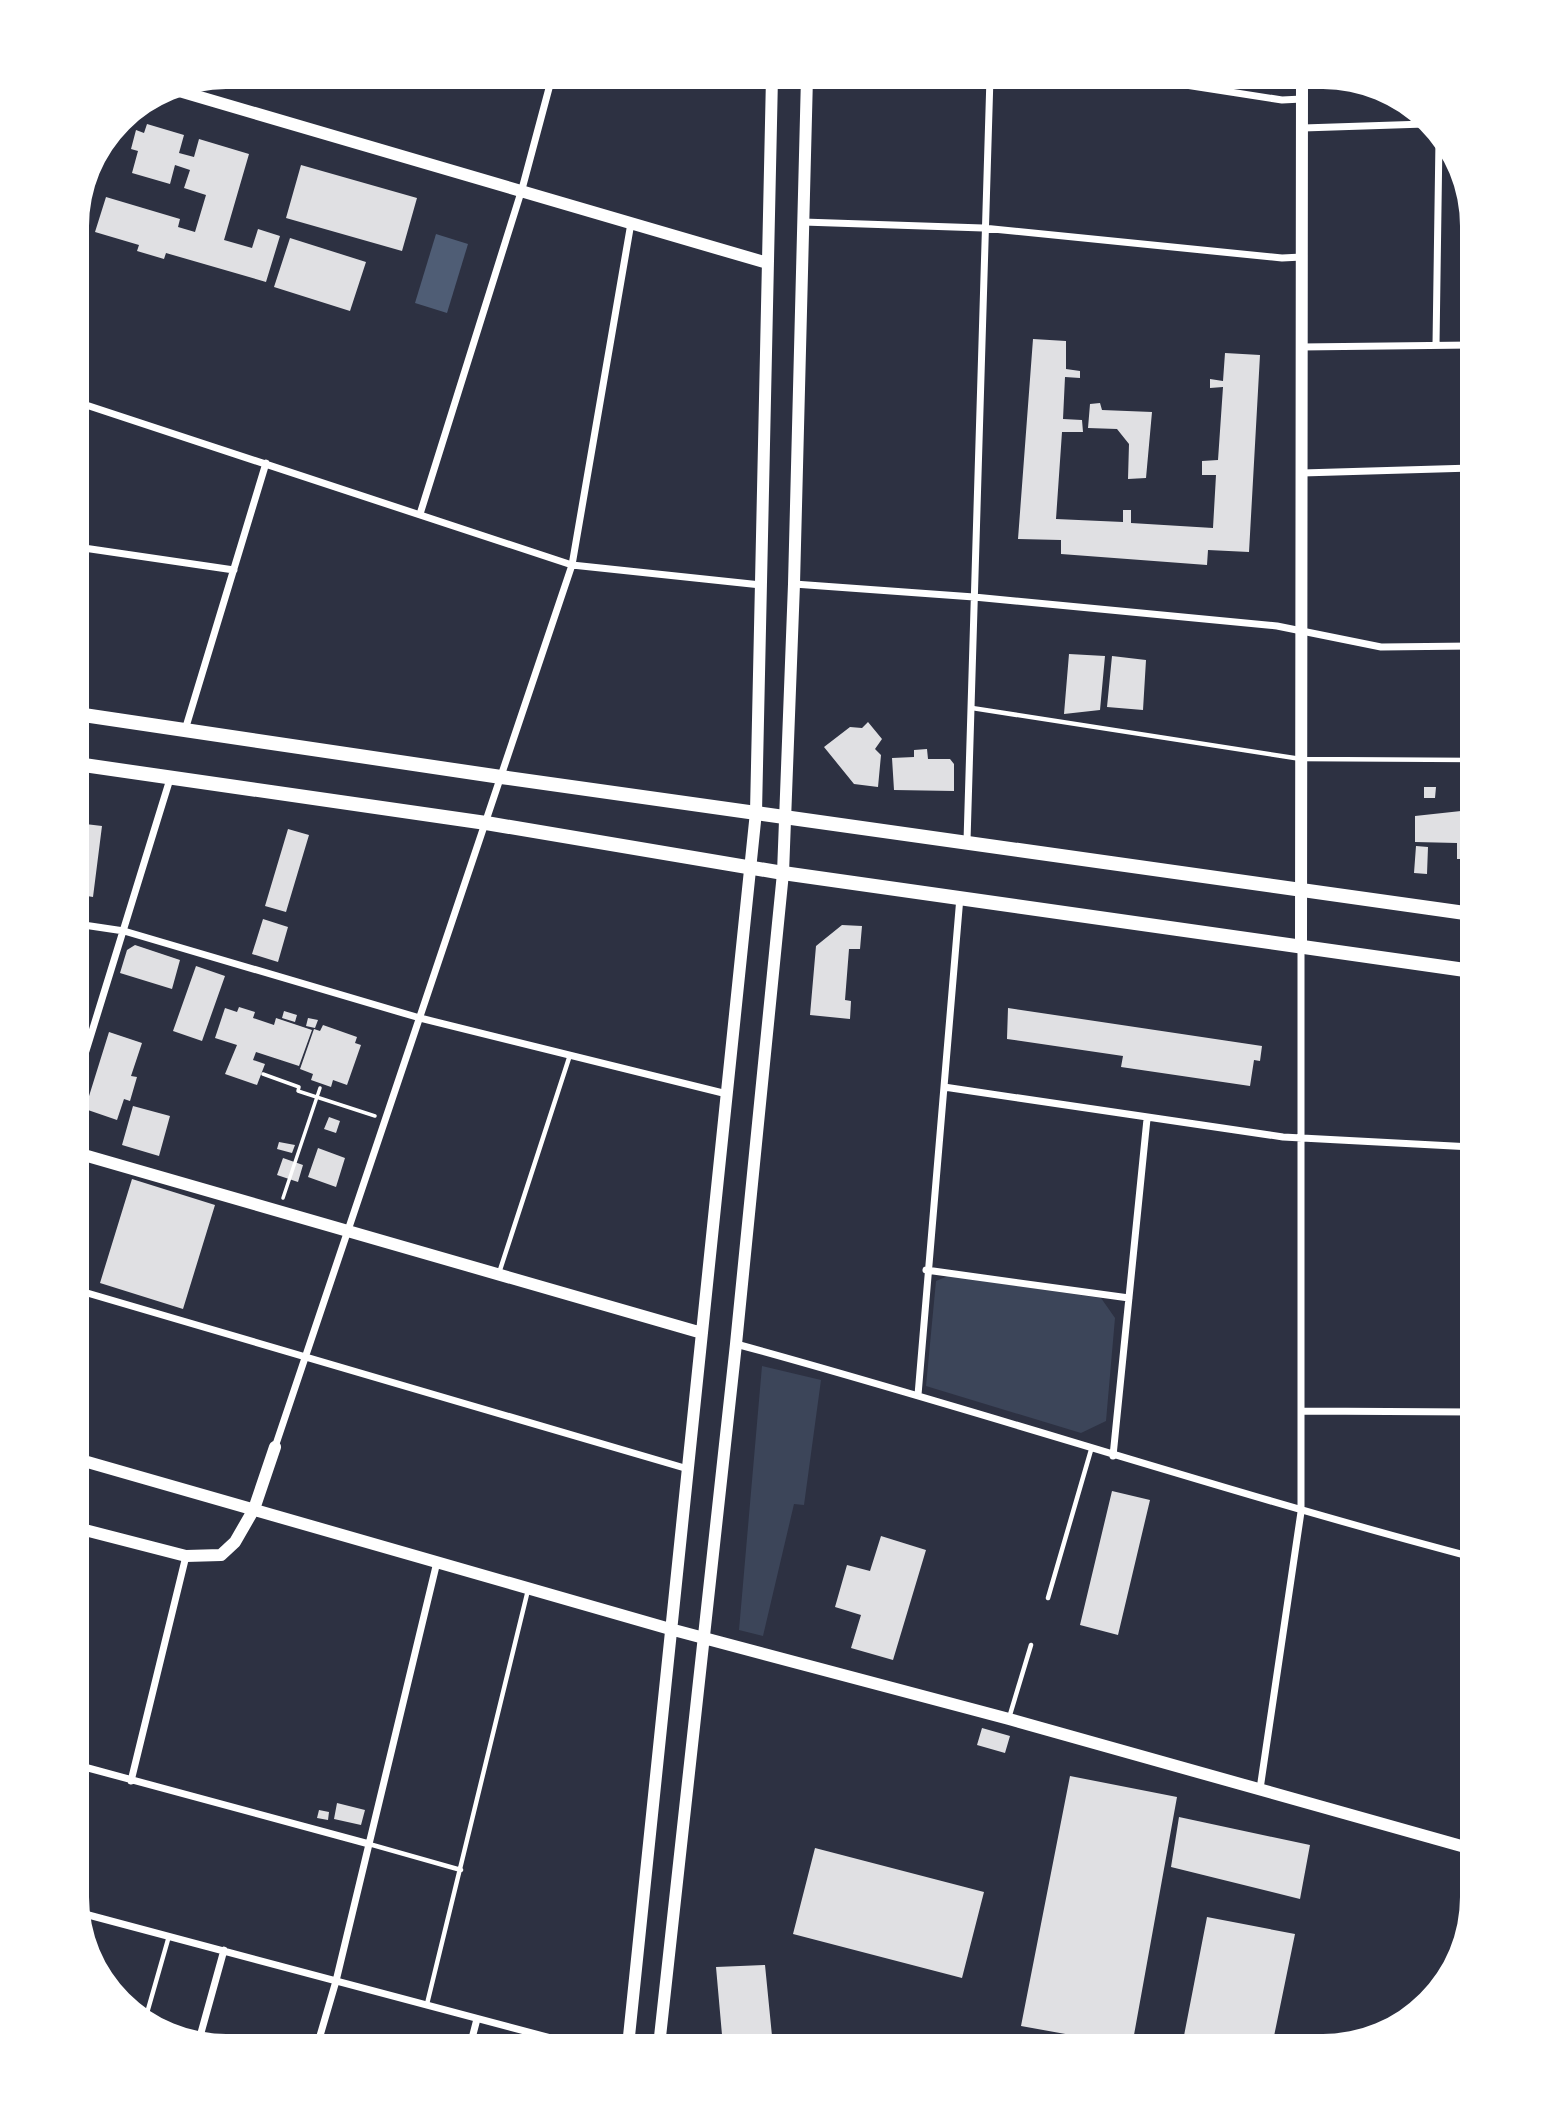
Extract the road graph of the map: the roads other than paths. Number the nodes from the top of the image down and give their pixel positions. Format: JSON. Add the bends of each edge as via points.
{"nodes":[{"id":1,"x":547,"y":90,"type":"edge"},
{"id":2,"x":772,"y":90,"type":"edge"},
{"id":3,"x":807,"y":90,"type":"edge"},
{"id":4,"x":988,"y":90,"type":"edge"},
{"id":5,"x":1223,"y":90,"type":"edge"},
{"id":6,"x":1302,"y":90,"type":"edge"},
{"id":7,"x":191,"y":94,"type":"edge"},
{"id":8,"x":1302,"y":99,"type":"junction"},
{"id":9,"x":1414,"y":124,"type":"edge"},
{"id":10,"x":1303,"y":128,"type":"junction"},
{"id":11,"x":1439,"y":154,"type":"edge"},
{"id":12,"x":522,"y":189,"type":"junction"},
{"id":13,"x":631,"y":222,"type":"junction"},
{"id":14,"x":803,"y":222,"type":"junction"},
{"id":15,"x":983,"y":228,"type":"junction"},
{"id":16,"x":1301,"y":257,"type":"junction"},
{"id":17,"x":767,"y":263,"type":"junction"},
{"id":18,"x":1436,"y":345,"type":"junction"},
{"id":19,"x":1460,"y":345,"type":"edge"},
{"id":20,"x":1300,"y":347,"type":"junction"},
{"id":21,"x":90,"y":406,"type":"edge"},
{"id":22,"x":266,"y":463,"type":"junction"},
{"id":23,"x":1460,"y":468,"type":"edge"},
{"id":24,"x":1302,"y":473,"type":"junction"},
{"id":25,"x":420,"y":514,"type":"junction"},
{"id":26,"x":90,"y":549,"type":"edge"},
{"id":27,"x":572,"y":565,"type":"junction"},
{"id":28,"x":234,"y":570,"type":"junction"},
{"id":29,"x":794,"y":584,"type":"junction"},
{"id":30,"x":761,"y":585,"type":"junction"},
{"id":31,"x":974,"y":597,"type":"junction"},
{"id":32,"x":1301,"y":632,"type":"junction"},
{"id":33,"x":1460,"y":646,"type":"edge"},
{"id":34,"x":972,"y":708,"type":"junction"},
{"id":35,"x":90,"y":716,"type":"edge"},
{"id":36,"x":185,"y":730,"type":"junction"},
{"id":37,"x":1301,"y":759,"type":"junction"},
{"id":38,"x":1460,"y":760,"type":"edge"},
{"id":39,"x":90,"y":766,"type":"edge"},
{"id":40,"x":501,"y":777,"type":"junction"},
{"id":41,"x":170,"y":779,"type":"junction"},
{"id":42,"x":755,"y":812,"type":"junction"},
{"id":43,"x":787,"y":816,"type":"junction"},
{"id":44,"x":486,"y":822,"type":"junction"},
{"id":45,"x":967,"y":841,"type":"junction"},
{"id":46,"x":750,"y":868,"type":"junction"},
{"id":47,"x":783,"y":873,"type":"junction"},
{"id":48,"x":1302,"y":891,"type":"junction"},
{"id":49,"x":960,"y":896,"type":"junction"},
{"id":50,"x":1460,"y":912,"type":"edge"},
{"id":51,"x":90,"y":926,"type":"edge"},
{"id":52,"x":124,"y":931,"type":"junction"},
{"id":53,"x":1301,"y":945,"type":"junction"},
{"id":54,"x":1460,"y":969,"type":"edge"},
{"id":55,"x":420,"y":1018,"type":"junction"},
{"id":56,"x":90,"y":1040,"type":"edge"},
{"id":57,"x":570,"y":1054,"type":"junction"},
{"id":58,"x":944,"y":1087,"type":"junction"},
{"id":59,"x":727,"y":1094,"type":"junction"},
{"id":60,"x":1147,"y":1119,"type":"junction"},
{"id":61,"x":1301,"y":1139,"type":"junction"},
{"id":62,"x":1460,"y":1146,"type":"edge"},
{"id":63,"x":89,"y":1157,"type":"edge"},
{"id":64,"x":348,"y":1230,"type":"junction"},
{"id":65,"x":926,"y":1270,"type":"junction"},
{"id":66,"x":499,"y":1275,"type":"junction"},
{"id":67,"x":89,"y":1294,"type":"edge"},
{"id":68,"x":1129,"y":1298,"type":"junction"},
{"id":69,"x":702,"y":1333,"type":"junction"},
{"id":70,"x":736,"y":1344,"type":"junction"},
{"id":71,"x":305,"y":1357,"type":"junction"},
{"id":72,"x":918,"y":1395,"type":"junction"},
{"id":73,"x":1303,"y":1411,"type":"junction"},
{"id":74,"x":1460,"y":1412,"type":"edge"},
{"id":75,"x":275,"y":1447,"type":"joint"},
{"id":76,"x":1091,"y":1450,"type":"junction"},
{"id":77,"x":1113,"y":1456,"type":"junction"},
{"id":78,"x":89,"y":1462,"type":"edge"},
{"id":79,"x":688,"y":1469,"type":"junction"},
{"id":80,"x":254,"y":1509,"type":"junction"},
{"id":81,"x":1301,"y":1512,"type":"junction"},
{"id":82,"x":89,"y":1531,"type":"edge"},
{"id":83,"x":1460,"y":1555,"type":"edge"},
{"id":84,"x":186,"y":1556,"type":"junction"},
{"id":85,"x":437,"y":1562,"type":"junction"},
{"id":86,"x":528,"y":1588,"type":"junction"},
{"id":87,"x":1048,"y":1598,"type":"dead end"},
{"id":88,"x":670,"y":1629,"type":"junction"},
{"id":89,"x":704,"y":1638,"type":"junction"},
{"id":90,"x":1031,"y":1645,"type":"dead end"},
{"id":91,"x":1009,"y":1719,"type":"junction"},
{"id":92,"x":89,"y":1769,"type":"edge"},
{"id":93,"x":131,"y":1781,"type":"junction"},
{"id":94,"x":1260,"y":1789,"type":"junction"},
{"id":95,"x":369,"y":1844,"type":"junction"},
{"id":96,"x":1460,"y":1846,"type":"edge"},
{"id":97,"x":461,"y":1870,"type":"junction"},
{"id":98,"x":90,"y":1915,"type":"edge"},
{"id":99,"x":169,"y":1936,"type":"junction"},
{"id":100,"x":224,"y":1950,"type":"junction"},
{"id":101,"x":336,"y":1981,"type":"junction"},
{"id":102,"x":427,"y":2004,"type":"junction"},
{"id":103,"x":148,"y":2009,"type":"edge"},
{"id":104,"x":477,"y":2019,"type":"junction"},
{"id":105,"x":201,"y":2031,"type":"edge"},
{"id":106,"x":321,"y":2033,"type":"edge"},
{"id":107,"x":473,"y":2033,"type":"edge"},
{"id":108,"x":532,"y":2033,"type":"edge"},
{"id":109,"x":629,"y":2033,"type":"edge"},
{"id":110,"x":660,"y":2033,"type":"edge"}],
"edges":[{"from":1,"to":12,"type":"street"},
{"from":2,"to":17,"type":"street"},
{"from":3,"to":14,"type":"street"},
{"from":4,"to":15,"type":"street"},
{"from":5,"to":8,"type":"street"},
{"from":6,"to":8,"type":"street"},
{"from":7,"to":12,"type":"street"},
{"from":8,"to":10,"type":"street"},
{"from":9,"to":10,"type":"street"},
{"from":10,"to":16,"type":"street"},
{"from":11,"to":18,"type":"street"},
{"from":12,"to":13,"type":"street"},
{"from":12,"to":25,"type":"street"},
{"from":13,"to":17,"type":"street"},
{"from":13,"to":27,"type":"street"},
{"from":14,"to":15,"type":"street"},
{"from":14,"to":29,"type":"street"},
{"from":15,"to":16,"type":"street"},
{"from":15,"to":31,"type":"street"},
{"from":16,"to":20,"type":"street"},
{"from":17,"to":30,"type":"street"},
{"from":18,"to":19,"type":"street"},
{"from":18,"to":20,"type":"street"},
{"from":20,"to":24,"type":"street"},
{"from":21,"to":22,"type":"street"},
{"from":22,"to":25,"type":"street"},
{"from":22,"to":28,"type":"street"},
{"from":23,"to":24,"type":"street"},
{"from":24,"to":32,"type":"street"},
{"from":25,"to":27,"type":"street"},
{"from":26,"to":28,"type":"street"},
{"from":27,"to":30,"type":"street"},
{"from":27,"to":40,"type":"street"},
{"from":28,"to":36,"type":"street"},
{"from":29,"to":31,"type":"street"},
{"from":29,"to":43,"type":"street"},
{"from":30,"to":42,"type":"street"},
{"from":31,"to":32,"type":"street"},
{"from":31,"to":34,"type":"street"},
{"from":32,"to":33,"type":"street","via":[[1381,647]]},
{"from":32,"to":37,"type":"street"},
{"from":34,"to":37,"type":"lane"},
{"from":34,"to":45,"type":"street"},
{"from":35,"to":36,"type":"main road"},
{"from":36,"to":40,"type":"main road"},
{"from":37,"to":38,"type":"lane"},
{"from":37,"to":48,"type":"street"},
{"from":39,"to":41,"type":"main road"},
{"from":40,"to":42,"type":"main road"},
{"from":40,"to":44,"type":"street"},
{"from":41,"to":44,"type":"main road"},
{"from":41,"to":52,"type":"street"},
{"from":42,"to":43,"type":"main road"},
{"from":42,"to":46,"type":"street"},
{"from":43,"to":45,"type":"main road"},
{"from":43,"to":47,"type":"street"},
{"from":44,"to":46,"type":"main road"},
{"from":44,"to":55,"type":"street"},
{"from":45,"to":48,"type":"main road"},
{"from":46,"to":47,"type":"main road"},
{"from":46,"to":59,"type":"street"},
{"from":47,"to":49,"type":"main road"},
{"from":47,"to":70,"type":"street"},
{"from":48,"to":50,"type":"main road"},
{"from":48,"to":53,"type":"street"},
{"from":49,"to":53,"type":"main road"},
{"from":49,"to":58,"type":"street"},
{"from":51,"to":52,"type":"street"},
{"from":52,"to":55,"type":"street"},
{"from":52,"to":56,"type":"street"},
{"from":53,"to":54,"type":"main road"},
{"from":53,"to":61,"type":"street"},
{"from":55,"to":57,"type":"street"},
{"from":55,"to":64,"type":"street"},
{"from":57,"to":59,"type":"street"},
{"from":57,"to":66,"type":"lane"},
{"from":58,"to":60,"type":"street"},
{"from":58,"to":65,"type":"street"},
{"from":59,"to":69,"type":"street"},
{"from":60,"to":61,"type":"street"},
{"from":60,"to":68,"type":"street"},
{"from":61,"to":62,"type":"street"},
{"from":61,"to":73,"type":"street"},
{"from":63,"to":64,"type":"street"},
{"from":64,"to":66,"type":"street"},
{"from":64,"to":71,"type":"street"},
{"from":65,"to":68,"type":"street"},
{"from":65,"to":72,"type":"street"},
{"from":66,"to":69,"type":"street"},
{"from":67,"to":71,"type":"street"},
{"from":68,"to":77,"type":"street"},
{"from":69,"to":79,"type":"street"},
{"from":70,"to":72,"type":"street"},
{"from":70,"to":89,"type":"street"},
{"from":71,"to":75,"type":"street"},
{"from":71,"to":79,"type":"street"},
{"from":72,"to":76,"type":"street"},
{"from":73,"to":74,"type":"street"},
{"from":73,"to":81,"type":"street"},
{"from":75,"to":80,"type":"street"},
{"from":76,"to":77,"type":"street"},
{"from":76,"to":87,"type":"lane"},
{"from":77,"to":81,"type":"street"},
{"from":78,"to":80,"type":"street"},
{"from":79,"to":88,"type":"street"},
{"from":80,"to":84,"type":"street","via":[[236,1542],[221,1555]]},
{"from":80,"to":85,"type":"street"},
{"from":81,"to":83,"type":"street"},
{"from":81,"to":94,"type":"street"},
{"from":82,"to":84,"type":"street"},
{"from":84,"to":93,"type":"street"},
{"from":85,"to":86,"type":"street"},
{"from":85,"to":95,"type":"street"},
{"from":86,"to":88,"type":"street"},
{"from":86,"to":97,"type":"lane"},
{"from":88,"to":89,"type":"street"},
{"from":88,"to":109,"type":"street"},
{"from":89,"to":91,"type":"street"},
{"from":89,"to":110,"type":"street"},
{"from":90,"to":91,"type":"lane"},
{"from":91,"to":94,"type":"street"},
{"from":92,"to":93,"type":"street"},
{"from":93,"to":95,"type":"street"},
{"from":94,"to":96,"type":"street"},
{"from":95,"to":97,"type":"lane"},
{"from":95,"to":101,"type":"street"},
{"from":97,"to":102,"type":"lane"},
{"from":98,"to":99,"type":"street"},
{"from":99,"to":100,"type":"street"},
{"from":99,"to":103,"type":"lane"},
{"from":100,"to":101,"type":"street"},
{"from":100,"to":105,"type":"street"},
{"from":101,"to":102,"type":"street"},
{"from":101,"to":106,"type":"street"},
{"from":102,"to":104,"type":"street"},
{"from":104,"to":107,"type":"street"},
{"from":104,"to":108,"type":"street"}]}
